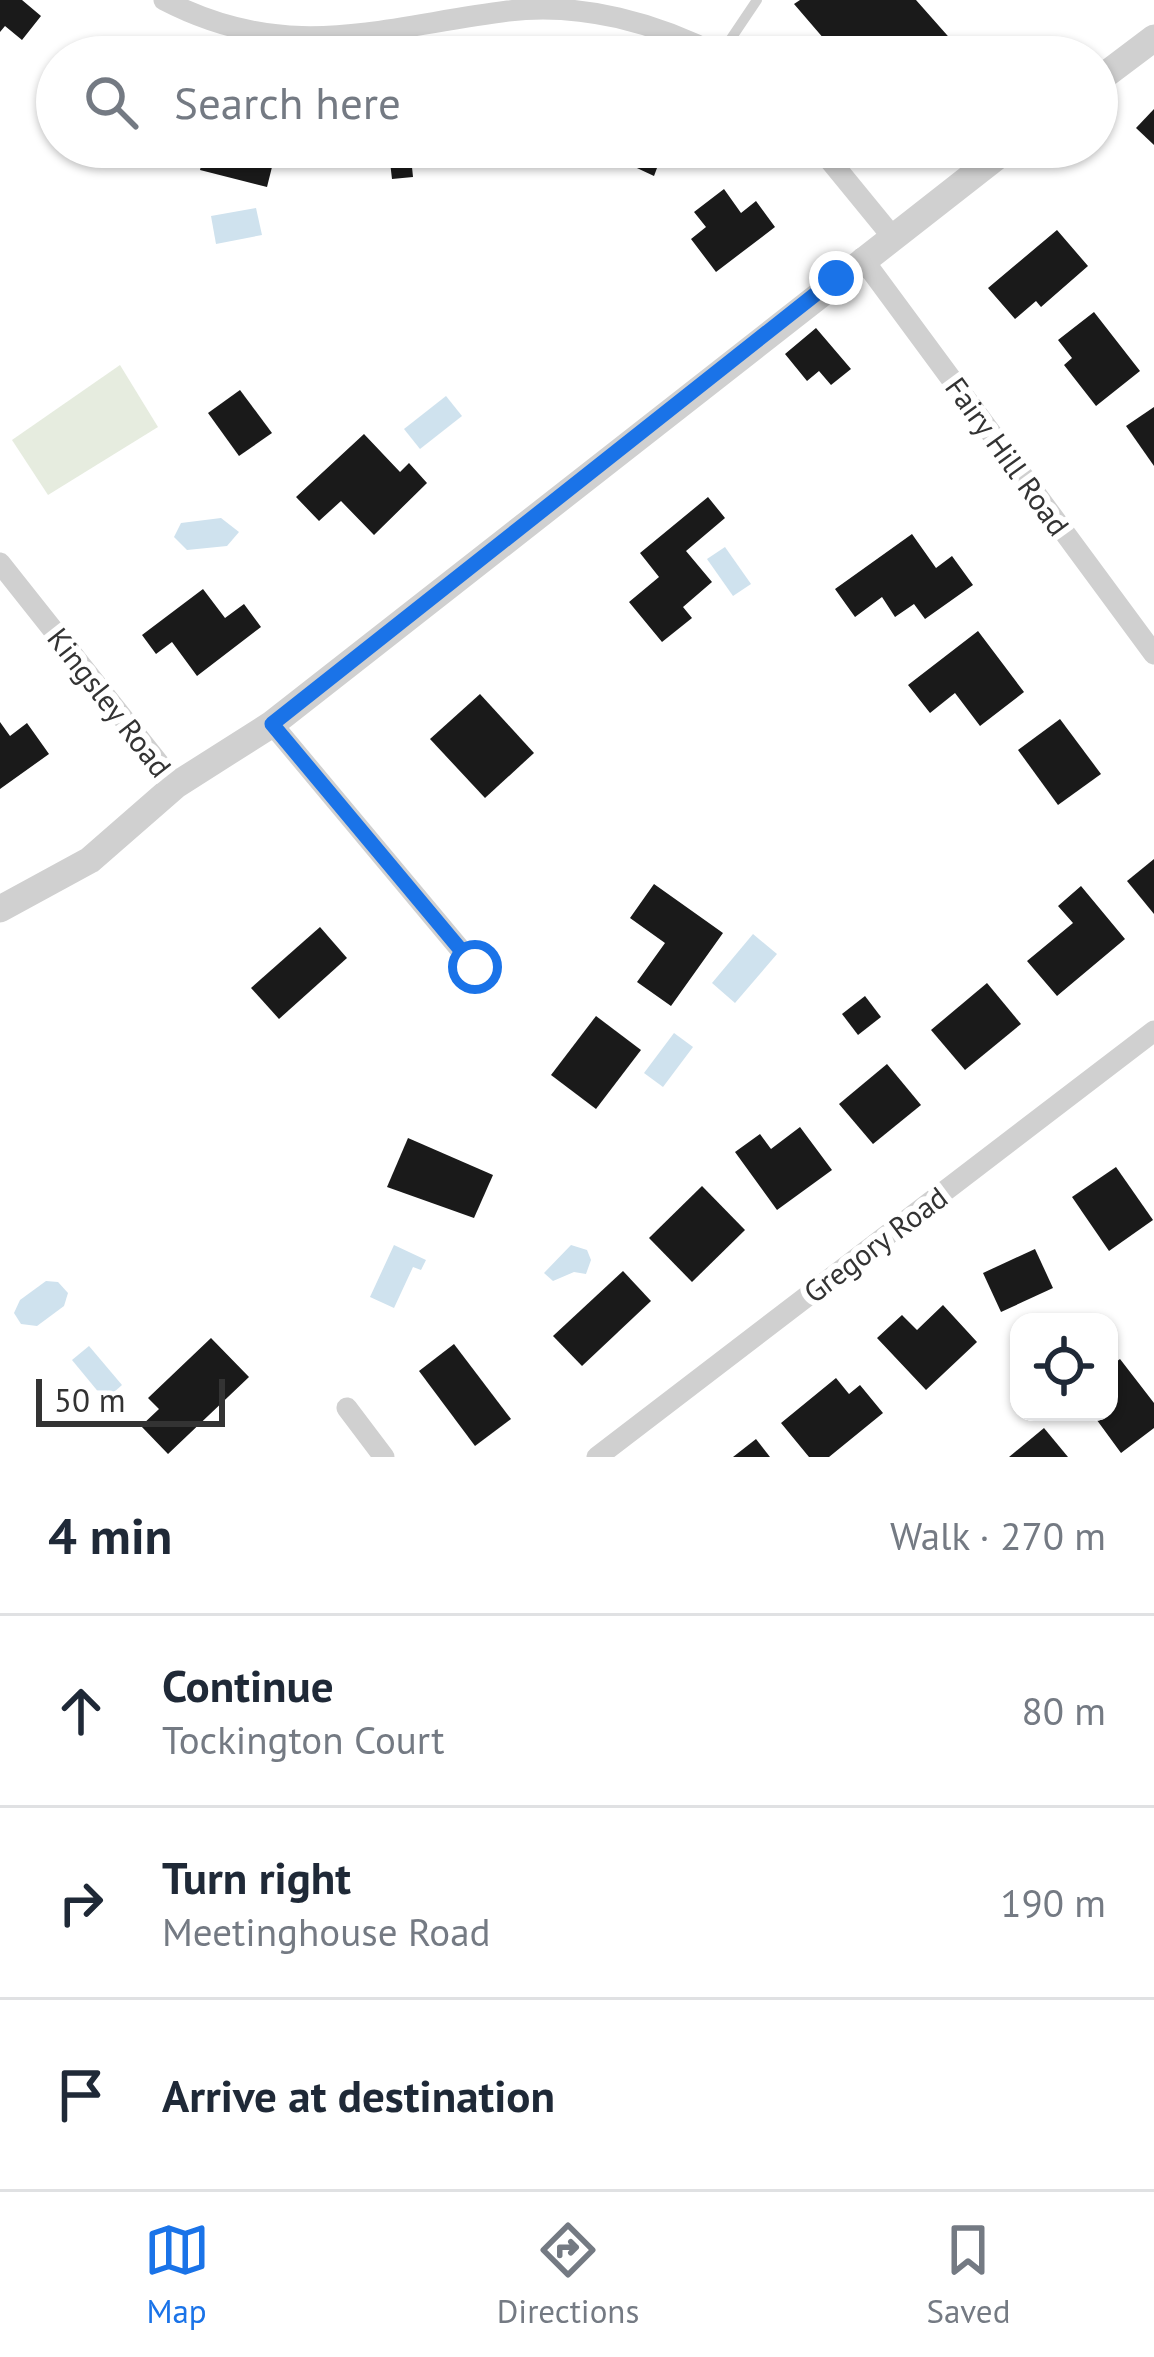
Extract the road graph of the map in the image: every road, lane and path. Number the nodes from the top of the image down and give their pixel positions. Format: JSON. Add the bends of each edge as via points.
{"nodes":[{"id":1,"x":164,"y":0,"type":"edge"},
{"id":2,"x":757,"y":0,"type":"edge"},
{"id":3,"x":275,"y":36,"type":"edge"},
{"id":4,"x":323,"y":36,"type":"edge"},
{"id":5,"x":674,"y":36,"type":"edge"},
{"id":6,"x":734,"y":36,"type":"edge"},
{"id":7,"x":1154,"y":38,"type":"edge"},
{"id":8,"x":1118,"y":65,"type":"edge"},
{"id":9,"x":836,"y":168,"type":"edge"},
{"id":10,"x":981,"y":168,"type":"edge"},
{"id":11,"x":890,"y":236,"type":"junction"},
{"id":12,"x":862,"y":258,"type":"junction"},
{"id":13,"x":0,"y":563,"type":"edge"},
{"id":14,"x":1154,"y":654,"type":"edge"},
{"id":15,"x":272,"y":724,"type":"junction"},
{"id":16,"x":176,"y":785,"type":"junction"},
{"id":17,"x":0,"y":909,"type":"edge"},
{"id":18,"x":475,"y":967,"type":"dead end"},
{"id":19,"x":1154,"y":1031,"type":"edge"},
{"id":20,"x":347,"y":1408,"type":"dead end"},
{"id":21,"x":384,"y":1457,"type":"edge"},
{"id":22,"x":597,"y":1457,"type":"edge"}],
"edges":[{"from":1,"to":3,"type":"street"},
{"from":2,"to":6,"type":"lane"},
{"from":4,"to":5,"type":"street","via":[[510,11],[597,13]]},
{"from":7,"to":8,"type":"street"},
{"from":9,"to":11,"type":"street"},
{"from":10,"to":11,"type":"street"},
{"from":11,"to":12,"type":"street"},
{"from":12,"to":14,"type":"street","name":"Fairy Hill Road"},
{"from":12,"to":15,"type":"street"},
{"from":13,"to":16,"type":"street","name":"Kingsley Road"},
{"from":15,"to":16,"type":"street"},
{"from":15,"to":18,"type":"street"},
{"from":16,"to":17,"type":"street","via":[[90,860]]},
{"from":19,"to":22,"type":"street","name":"Gregory Road"},
{"from":20,"to":21,"type":"street"}]}
